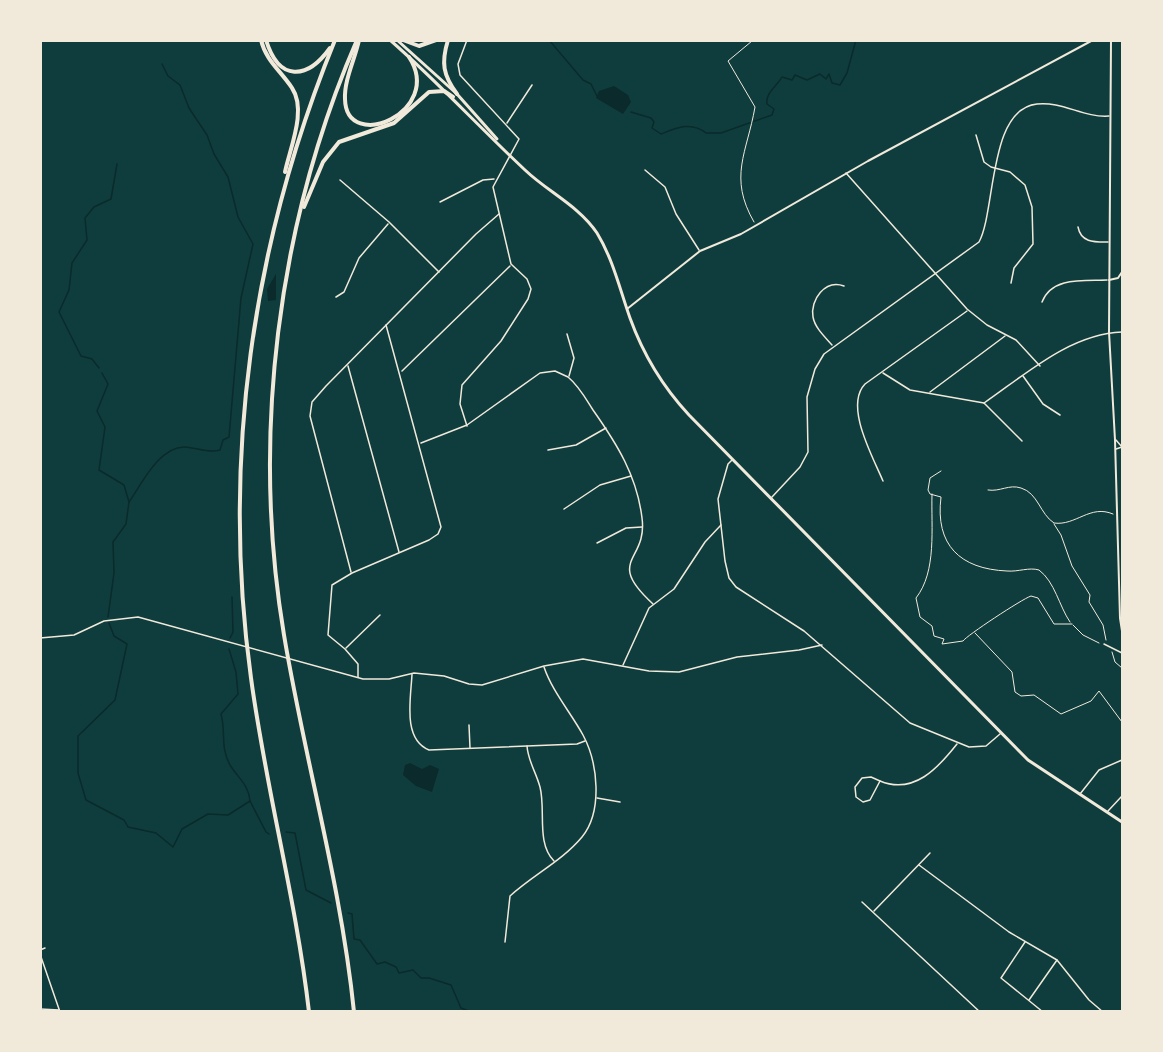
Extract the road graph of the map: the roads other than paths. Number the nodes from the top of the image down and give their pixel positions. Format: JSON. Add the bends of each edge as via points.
{"nodes":[{"id":1,"x":264,"y":40,"type":"edge"},
{"id":2,"x":358,"y":40,"type":"edge"},
{"id":3,"x":390,"y":40,"type":"edge"},
{"id":4,"x":397,"y":40,"type":"edge"},
{"id":5,"x":404,"y":40,"type":"edge"},
{"id":6,"x":436,"y":40,"type":"edge"},
{"id":7,"x":448,"y":40,"type":"edge"},
{"id":8,"x":467,"y":40,"type":"edge"},
{"id":9,"x":1093,"y":40,"type":"edge"},
{"id":10,"x":1111,"y":40,"type":"edge"},
{"id":11,"x":335,"y":42,"type":"edge"},
{"id":12,"x":409,"y":57,"type":"junction"},
{"id":13,"x":532,"y":85,"type":"dead end"},
{"id":14,"x":455,"y":96,"type":"junction"},
{"id":15,"x":1109,"y":116,"type":"junction"},
{"id":16,"x":506,"y":124,"type":"junction"},
{"id":17,"x":976,"y":135,"type":"dead end"},
{"id":18,"x":512,"y":156,"type":"junction"},
{"id":19,"x":995,"y":168,"type":"junction"},
{"id":20,"x":645,"y":170,"type":"dead end"},
{"id":21,"x":846,"y":173,"type":"junction"},
{"id":22,"x":496,"y":179,"type":"junction"},
{"id":23,"x":340,"y":180,"type":"dead end"},
{"id":24,"x":279,"y":201,"type":"junction"},
{"id":25,"x":441,"y":202,"type":"dead end"},
{"id":26,"x":499,"y":214,"type":"junction"},
{"id":27,"x":299,"y":222,"type":"junction"},
{"id":28,"x":389,"y":222,"type":"junction"},
{"id":29,"x":1077,"y":227,"type":"dead end"},
{"id":30,"x":1108,"y":242,"type":"junction"},
{"id":31,"x":700,"y":251,"type":"junction"},
{"id":32,"x":511,"y":264,"type":"junction"},
{"id":33,"x":440,"y":272,"type":"junction"},
{"id":34,"x":1122,"y":272,"type":"edge"},
{"id":35,"x":936,"y":273,"type":"junction"},
{"id":36,"x":1109,"y":280,"type":"junction"},
{"id":37,"x":1011,"y":283,"type":"dead end"},
{"id":38,"x":844,"y":286,"type":"dead end"},
{"id":39,"x":336,"y":297,"type":"dead end"},
{"id":40,"x":1042,"y":302,"type":"dead end"},
{"id":41,"x":627,"y":309,"type":"junction"},
{"id":42,"x":969,"y":310,"type":"junction"},
{"id":43,"x":386,"y":325,"type":"junction"},
{"id":44,"x":1109,"y":332,"type":"junction"},
{"id":45,"x":1122,"y":332,"type":"edge"},
{"id":46,"x":567,"y":334,"type":"dead end"},
{"id":47,"x":1007,"y":335,"type":"junction"},
{"id":48,"x":833,"y":345,"type":"junction"},
{"id":49,"x":347,"y":365,"type":"junction"},
{"id":50,"x":1040,"y":366,"type":"junction"},
{"id":51,"x":401,"y":372,"type":"junction"},
{"id":52,"x":882,"y":372,"type":"junction"},
{"id":53,"x":1023,"y":376,"type":"junction"},
{"id":54,"x":568,"y":377,"type":"junction"},
{"id":55,"x":929,"y":393,"type":"junction"},
{"id":56,"x":984,"y":403,"type":"junction"},
{"id":57,"x":1060,"y":415,"type":"dead end"},
{"id":58,"x":467,"y":426,"type":"junction"},
{"id":59,"x":606,"y":428,"type":"junction"},
{"id":60,"x":1115,"y":440,"type":"junction"},
{"id":61,"x":1022,"y":441,"type":"dead end"},
{"id":62,"x":420,"y":444,"type":"junction"},
{"id":63,"x":1122,"y":447,"type":"edge"},
{"id":64,"x":1116,"y":449,"type":"junction"},
{"id":65,"x":549,"y":450,"type":"dead end"},
{"id":66,"x":732,"y":459,"type":"junction"},
{"id":67,"x":632,"y":476,"type":"junction"},
{"id":68,"x":883,"y":481,"type":"dead end"},
{"id":69,"x":771,"y":499,"type":"junction"},
{"id":70,"x":564,"y":509,"type":"dead end"},
{"id":71,"x":721,"y":525,"type":"junction"},
{"id":72,"x":642,"y":527,"type":"junction"},
{"id":73,"x":597,"y":543,"type":"dead end"},
{"id":74,"x":399,"y":553,"type":"junction"},
{"id":75,"x":352,"y":573,"type":"junction"},
{"id":76,"x":653,"y":604,"type":"junction"},
{"id":77,"x":380,"y":615,"type":"dead end"},
{"id":78,"x":1122,"y":631,"type":"edge"},
{"id":79,"x":40,"y":638,"type":"edge"},
{"id":80,"x":822,"y":645,"type":"junction"},
{"id":81,"x":1105,"y":645,"type":"road end"},
{"id":82,"x":1122,"y":647,"type":"edge"},
{"id":83,"x":345,"y":649,"type":"junction"},
{"id":84,"x":1119,"y":650,"type":"junction"},
{"id":85,"x":1122,"y":652,"type":"edge"},
{"id":86,"x":544,"y":666,"type":"junction"},
{"id":87,"x":622,"y":666,"type":"junction"},
{"id":88,"x":412,"y":673,"type":"junction"},
{"id":89,"x":357,"y":678,"type":"junction"},
{"id":90,"x":469,"y":725,"type":"dead end"},
{"id":91,"x":1000,"y":733,"type":"junction"},
{"id":92,"x":586,"y":741,"type":"junction"},
{"id":93,"x":958,"y":743,"type":"junction"},
{"id":94,"x":527,"y":745,"type":"junction"},
{"id":95,"x":470,"y":749,"type":"junction"},
{"id":96,"x":1122,"y":760,"type":"edge"},
{"id":97,"x":879,"y":781,"type":"junction"},
{"id":98,"x":1079,"y":794,"type":"junction"},
{"id":99,"x":1122,"y":796,"type":"edge"},
{"id":100,"x":596,"y":798,"type":"junction"},
{"id":101,"x":620,"y":802,"type":"dead end"},
{"id":102,"x":1107,"y":812,"type":"junction"},
{"id":103,"x":1122,"y":822,"type":"edge"},
{"id":104,"x":930,"y":853,"type":"dead end"},
{"id":105,"x":555,"y":862,"type":"junction"},
{"id":106,"x":919,"y":865,"type":"junction"},
{"id":107,"x":862,"y":902,"type":"dead end"},
{"id":108,"x":873,"y":911,"type":"junction"},
{"id":109,"x":505,"y":942,"type":"dead end"},
{"id":110,"x":1024,"y":942,"type":"junction"},
{"id":111,"x":45,"y":948,"type":"dead end"},
{"id":112,"x":40,"y":950,"type":"edge"},
{"id":113,"x":40,"y":954,"type":"edge"},
{"id":114,"x":1058,"y":960,"type":"junction"},
{"id":115,"x":1028,"y":1001,"type":"junction"},
{"id":116,"x":40,"y":1008,"type":"edge"},
{"id":117,"x":60,"y":1011,"type":"edge"},
{"id":118,"x":309,"y":1011,"type":"edge"},
{"id":119,"x":354,"y":1011,"type":"edge"},
{"id":120,"x":980,"y":1011,"type":"edge"},
{"id":121,"x":1043,"y":1011,"type":"edge"},
{"id":122,"x":1103,"y":1011,"type":"edge"}],
"edges":[{"from":1,"to":11,"type":"highway","via":[[278,63],[297,72],[314,67]]},
{"from":1,"to":24,"type":"highway","via":[[270,61],[293,89],[297,103]]},
{"from":2,"to":12,"type":"highway","via":[[345,96],[349,113],[362,124],[386,123],[407,105],[419,80]]},
{"from":2,"to":27,"type":"highway","via":[[326,123]]},
{"from":3,"to":12,"type":"main road"},
{"from":4,"to":14,"type":"main road"},
{"from":5,"to":6,"type":"highway","via":[[422,46]]},
{"from":7,"to":14,"type":"highway","via":[[444,72]]},
{"from":8,"to":16,"type":"street","via":[[458,64],[460,75]]},
{"from":9,"to":21,"type":"street"},
{"from":10,"to":15,"type":"street"},
{"from":11,"to":24,"type":"highway","via":[[301,129]]},
{"from":12,"to":14,"type":"main road"},
{"from":13,"to":16,"type":"street"},
{"from":14,"to":18,"type":"main road"},
{"from":14,"to":27,"type":"highway","via":[[444,91],[429,92],[394,123],[339,142],[323,162]]},
{"from":15,"to":19,"type":"street","via":[[1090,116],[1048,103],[1032,105],[1009,125]]},
{"from":15,"to":30,"type":"street"},
{"from":16,"to":18,"type":"street","via":[[519,139]]},
{"from":17,"to":19,"type":"street","via":[[983,159]]},
{"from":18,"to":22,"type":"street"},
{"from":18,"to":41,"type":"main road","via":[[592,227],[606,251]]},
{"from":19,"to":35,"type":"street","via":[[982,236],[974,247]]},
{"from":19,"to":37,"type":"street","via":[[1020,179],[1032,207],[1033,244],[1014,268]]},
{"from":20,"to":31,"type":"street","via":[[665,187],[676,214]]},
{"from":21,"to":31,"type":"street"},
{"from":21,"to":35,"type":"street"},
{"from":22,"to":25,"type":"street","via":[[483,180]]},
{"from":22,"to":26,"type":"street","via":[[493,188]]},
{"from":23,"to":28,"type":"street"},
{"from":24,"to":118,"type":"highway","via":[[256,315],[243,416],[239,530],[248,656]]},
{"from":26,"to":32,"type":"street"},
{"from":26,"to":33,"type":"street"},
{"from":27,"to":119,"type":"highway","via":[[280,325],[272,440],[274,542],[287,652],[336,885]]},
{"from":28,"to":33,"type":"street"},
{"from":28,"to":39,"type":"street","via":[[362,254],[344,292]]},
{"from":29,"to":30,"type":"street","via":[[1086,240]]},
{"from":30,"to":36,"type":"street"},
{"from":31,"to":41,"type":"street"},
{"from":32,"to":51,"type":"street"},
{"from":32,"to":58,"type":"street","via":[[529,282],[530,294],[501,341],[462,385],[460,404]]},
{"from":33,"to":43,"type":"street"},
{"from":34,"to":36,"type":"street","via":[[1118,278]]},
{"from":35,"to":42,"type":"street"},
{"from":35,"to":48,"type":"street"},
{"from":36,"to":40,"type":"street","via":[[1059,284]]},
{"from":36,"to":44,"type":"street"},
{"from":38,"to":48,"type":"street","via":[[825,288],[813,307],[816,325]]},
{"from":41,"to":66,"type":"main road","via":[[643,350],[665,386]]},
{"from":42,"to":47,"type":"street"},
{"from":42,"to":52,"type":"street"},
{"from":43,"to":49,"type":"street"},
{"from":43,"to":51,"type":"street"},
{"from":44,"to":45,"type":"street"},
{"from":44,"to":50,"type":"street","via":[[1070,345]]},
{"from":44,"to":60,"type":"street"},
{"from":46,"to":54,"type":"street","via":[[574,358]]},
{"from":47,"to":50,"type":"street"},
{"from":47,"to":55,"type":"street"},
{"from":48,"to":69,"type":"street","via":[[816,369],[807,397],[807,455],[801,468]]},
{"from":49,"to":74,"type":"street"},
{"from":49,"to":75,"type":"street","via":[[315,399],[309,412]]},
{"from":50,"to":53,"type":"street"},
{"from":51,"to":62,"type":"street"},
{"from":52,"to":55,"type":"street","via":[[910,390]]},
{"from":52,"to":68,"type":"street","via":[[861,388],[856,405]]},
{"from":53,"to":56,"type":"street"},
{"from":53,"to":57,"type":"street","via":[[1043,404]]},
{"from":54,"to":58,"type":"street","via":[[555,371],[540,373]]},
{"from":54,"to":59,"type":"street"},
{"from":55,"to":56,"type":"street"},
{"from":56,"to":61,"type":"street"},
{"from":58,"to":62,"type":"street"},
{"from":59,"to":65,"type":"street","via":[[576,445]]},
{"from":59,"to":67,"type":"street","via":[[623,453]]},
{"from":60,"to":63,"type":"street"},
{"from":60,"to":64,"type":"street"},
{"from":62,"to":74,"type":"street","via":[[441,527],[429,540]]},
{"from":63,"to":64,"type":"street"},
{"from":64,"to":78,"type":"street"},
{"from":66,"to":69,"type":"main road"},
{"from":66,"to":71,"type":"street","via":[[719,494]]},
{"from":67,"to":70,"type":"street","via":[[601,484]]},
{"from":67,"to":72,"type":"street"},
{"from":69,"to":91,"type":"main road"},
{"from":71,"to":76,"type":"street","via":[[674,589]]},
{"from":71,"to":80,"type":"street","via":[[732,583]]},
{"from":72,"to":73,"type":"street","via":[[626,528]]},
{"from":72,"to":76,"type":"street","via":[[629,571],[634,586]]},
{"from":74,"to":75,"type":"street"},
{"from":75,"to":83,"type":"street","via":[[334,582],[329,595],[328,635]]},
{"from":76,"to":87,"type":"street"},
{"from":77,"to":83,"type":"street"},
{"from":79,"to":89,"type":"street","via":[[74,635],[104,621],[138,617]]},
{"from":80,"to":87,"type":"street","via":[[737,657],[686,671]]},
{"from":80,"to":93,"type":"street","via":[[902,717]]},
{"from":81,"to":84,"type":"street"},
{"from":82,"to":84,"type":"street"},
{"from":83,"to":89,"type":"street","via":[[358,664]]},
{"from":84,"to":85,"type":"street"},
{"from":86,"to":87,"type":"street","via":[[583,659]]},
{"from":86,"to":88,"type":"street","via":[[474,685],[449,677]]},
{"from":86,"to":92,"type":"street"},
{"from":88,"to":89,"type":"street","via":[[389,680]]},
{"from":88,"to":95,"type":"street","via":[[410,726],[417,741],[429,750]]},
{"from":90,"to":95,"type":"street"},
{"from":91,"to":93,"type":"street","via":[[982,747]]},
{"from":91,"to":98,"type":"main road","via":[[1028,760]]},
{"from":92,"to":94,"type":"street"},
{"from":92,"to":100,"type":"street","via":[[596,780]]},
{"from":93,"to":97,"type":"street","via":[[938,768],[922,779],[895,784]]},
{"from":94,"to":95,"type":"street"},
{"from":94,"to":105,"type":"street","via":[[540,787],[546,848]]},
{"from":96,"to":98,"type":"street","via":[[1099,770]]},
{"from":97,"to":97,"type":"street","via":[[862,778],[855,786],[856,797],[868,802]]},
{"from":98,"to":102,"type":"main road"},
{"from":99,"to":102,"type":"street"},
{"from":100,"to":101,"type":"street"},
{"from":100,"to":105,"type":"street","via":[[584,834]]},
{"from":102,"to":103,"type":"main road"},
{"from":104,"to":106,"type":"street"},
{"from":105,"to":109,"type":"street","via":[[510,896]]},
{"from":106,"to":108,"type":"street"},
{"from":106,"to":110,"type":"street"},
{"from":107,"to":108,"type":"street"},
{"from":108,"to":120,"type":"street"},
{"from":110,"to":114,"type":"street"},
{"from":110,"to":115,"type":"street","via":[[1001,978]]},
{"from":111,"to":112,"type":"street"},
{"from":113,"to":117,"type":"street"},
{"from":114,"to":115,"type":"street"},
{"from":114,"to":122,"type":"street","via":[[1089,1000]]},
{"from":115,"to":121,"type":"street"},
{"from":116,"to":117,"type":"street"}]}
